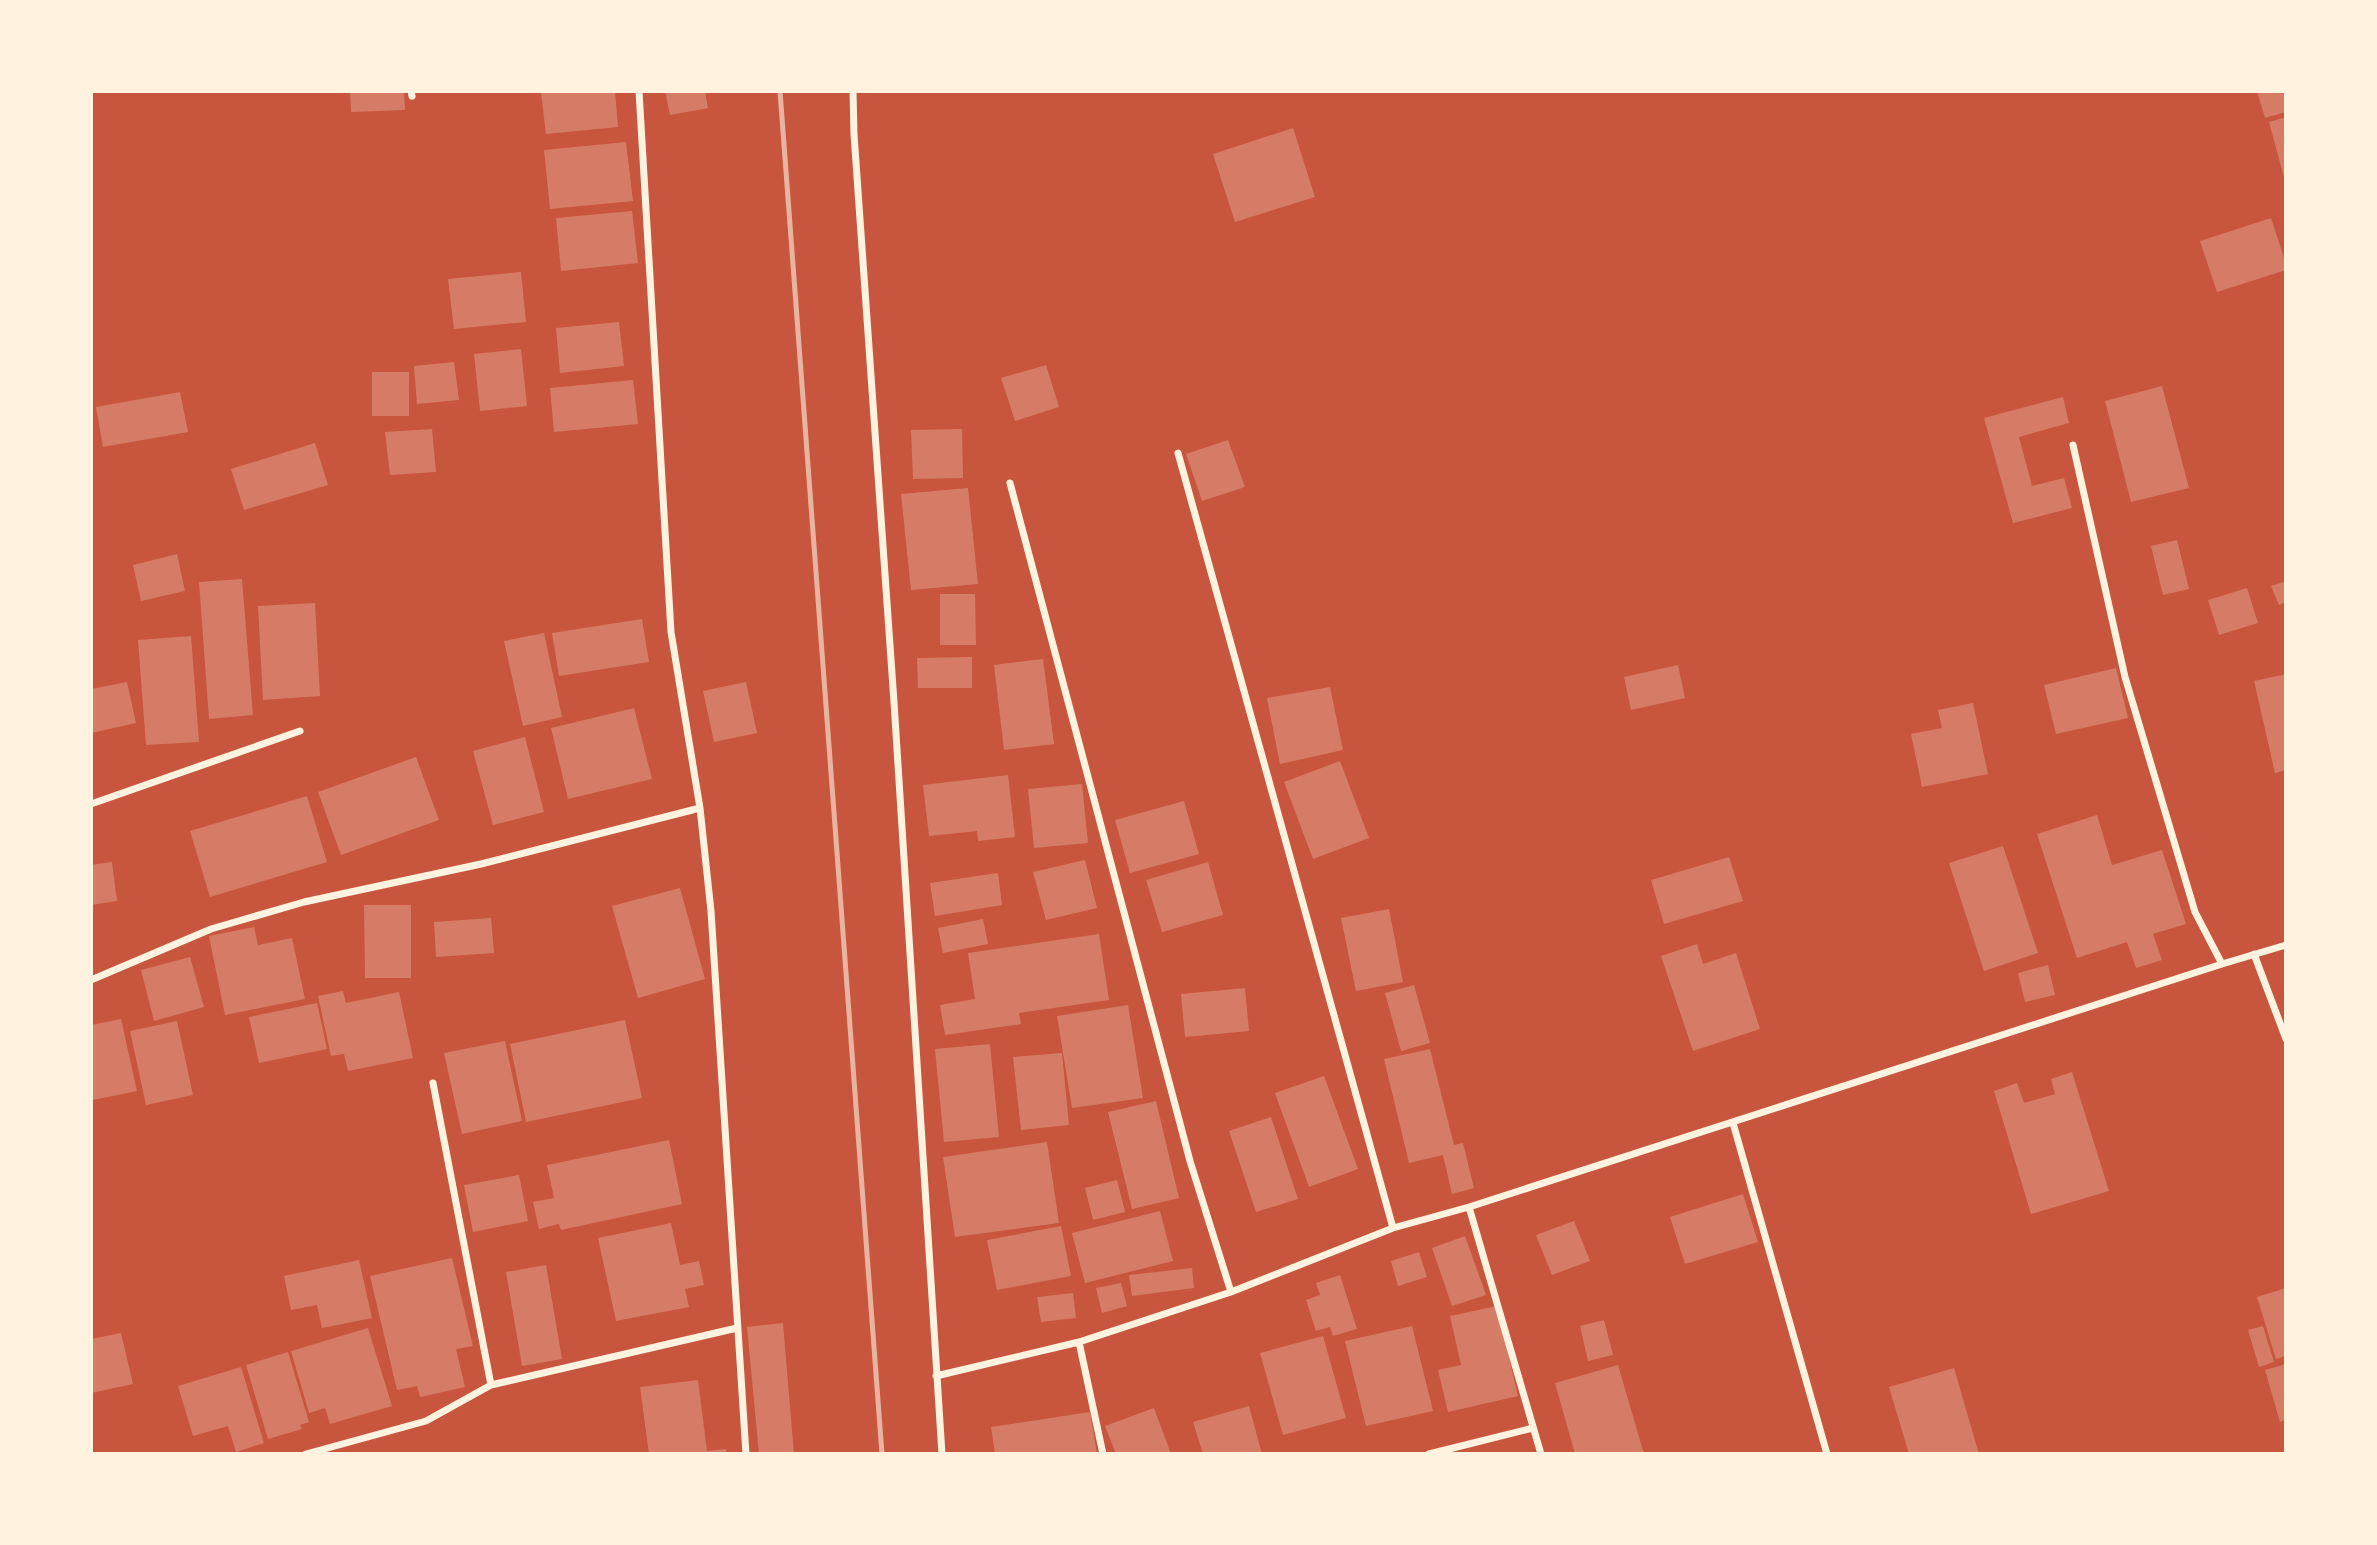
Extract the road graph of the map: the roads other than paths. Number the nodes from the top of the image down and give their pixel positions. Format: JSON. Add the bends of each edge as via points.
{"nodes":[{"id":1,"x":639,"y":91,"type":"edge"},
{"id":2,"x":853,"y":91,"type":"edge"},
{"id":3,"x":2073,"y":444,"type":"dead end"},
{"id":4,"x":1178,"y":453,"type":"dead end"},
{"id":5,"x":1010,"y":483,"type":"dead end"},
{"id":6,"x":300,"y":731,"type":"dead end"},
{"id":7,"x":91,"y":804,"type":"edge"},
{"id":8,"x":700,"y":808,"type":"junction"},
{"id":9,"x":2286,"y":945,"type":"edge"},
{"id":10,"x":2254,"y":954,"type":"junction"},
{"id":11,"x":2222,"y":964,"type":"junction"},
{"id":12,"x":91,"y":979,"type":"edge"},
{"id":13,"x":2286,"y":1039,"type":"edge"},
{"id":14,"x":433,"y":1083,"type":"dead end"},
{"id":15,"x":1733,"y":1123,"type":"junction"},
{"id":16,"x":1469,"y":1208,"type":"junction"},
{"id":17,"x":1393,"y":1228,"type":"junction"},
{"id":18,"x":1231,"y":1292,"type":"junction"},
{"id":19,"x":737,"y":1328,"type":"junction"},
{"id":20,"x":1079,"y":1342,"type":"junction"},
{"id":21,"x":936,"y":1376,"type":"junction"},
{"id":22,"x":491,"y":1385,"type":"junction"},
{"id":23,"x":1533,"y":1428,"type":"junction"},
{"id":24,"x":306,"y":1454,"type":"edge"},
{"id":25,"x":746,"y":1454,"type":"edge"},
{"id":26,"x":942,"y":1454,"type":"edge"},
{"id":27,"x":1103,"y":1454,"type":"edge"},
{"id":28,"x":1429,"y":1454,"type":"edge"},
{"id":29,"x":1541,"y":1454,"type":"edge"},
{"id":30,"x":1828,"y":1454,"type":"edge"}],
"edges":[{"from":1,"to":8,"type":"street","via":[[671,632]]},
{"from":2,"to":21,"type":"street"},
{"from":3,"to":11,"type":"street","via":[[2124,677],[2195,912]]},
{"from":4,"to":17,"type":"street"},
{"from":5,"to":18,"type":"street","via":[[1190,1161]]},
{"from":6,"to":7,"type":"street"},
{"from":8,"to":12,"type":"street","via":[[481,864],[304,902],[211,929]]},
{"from":8,"to":19,"type":"street","via":[[711,911]]},
{"from":9,"to":10,"type":"street"},
{"from":10,"to":11,"type":"street"},
{"from":10,"to":13,"type":"street"},
{"from":11,"to":15,"type":"street"},
{"from":14,"to":22,"type":"street"},
{"from":15,"to":16,"type":"street"},
{"from":15,"to":30,"type":"street"},
{"from":16,"to":17,"type":"street"},
{"from":16,"to":23,"type":"street"},
{"from":17,"to":18,"type":"street"},
{"from":18,"to":20,"type":"street"},
{"from":19,"to":22,"type":"street"},
{"from":19,"to":25,"type":"street"},
{"from":20,"to":21,"type":"street"},
{"from":20,"to":27,"type":"street"},
{"from":21,"to":26,"type":"street"},
{"from":22,"to":24,"type":"street","via":[[426,1420]]},
{"from":23,"to":28,"type":"street"},
{"from":23,"to":29,"type":"street"}]}
